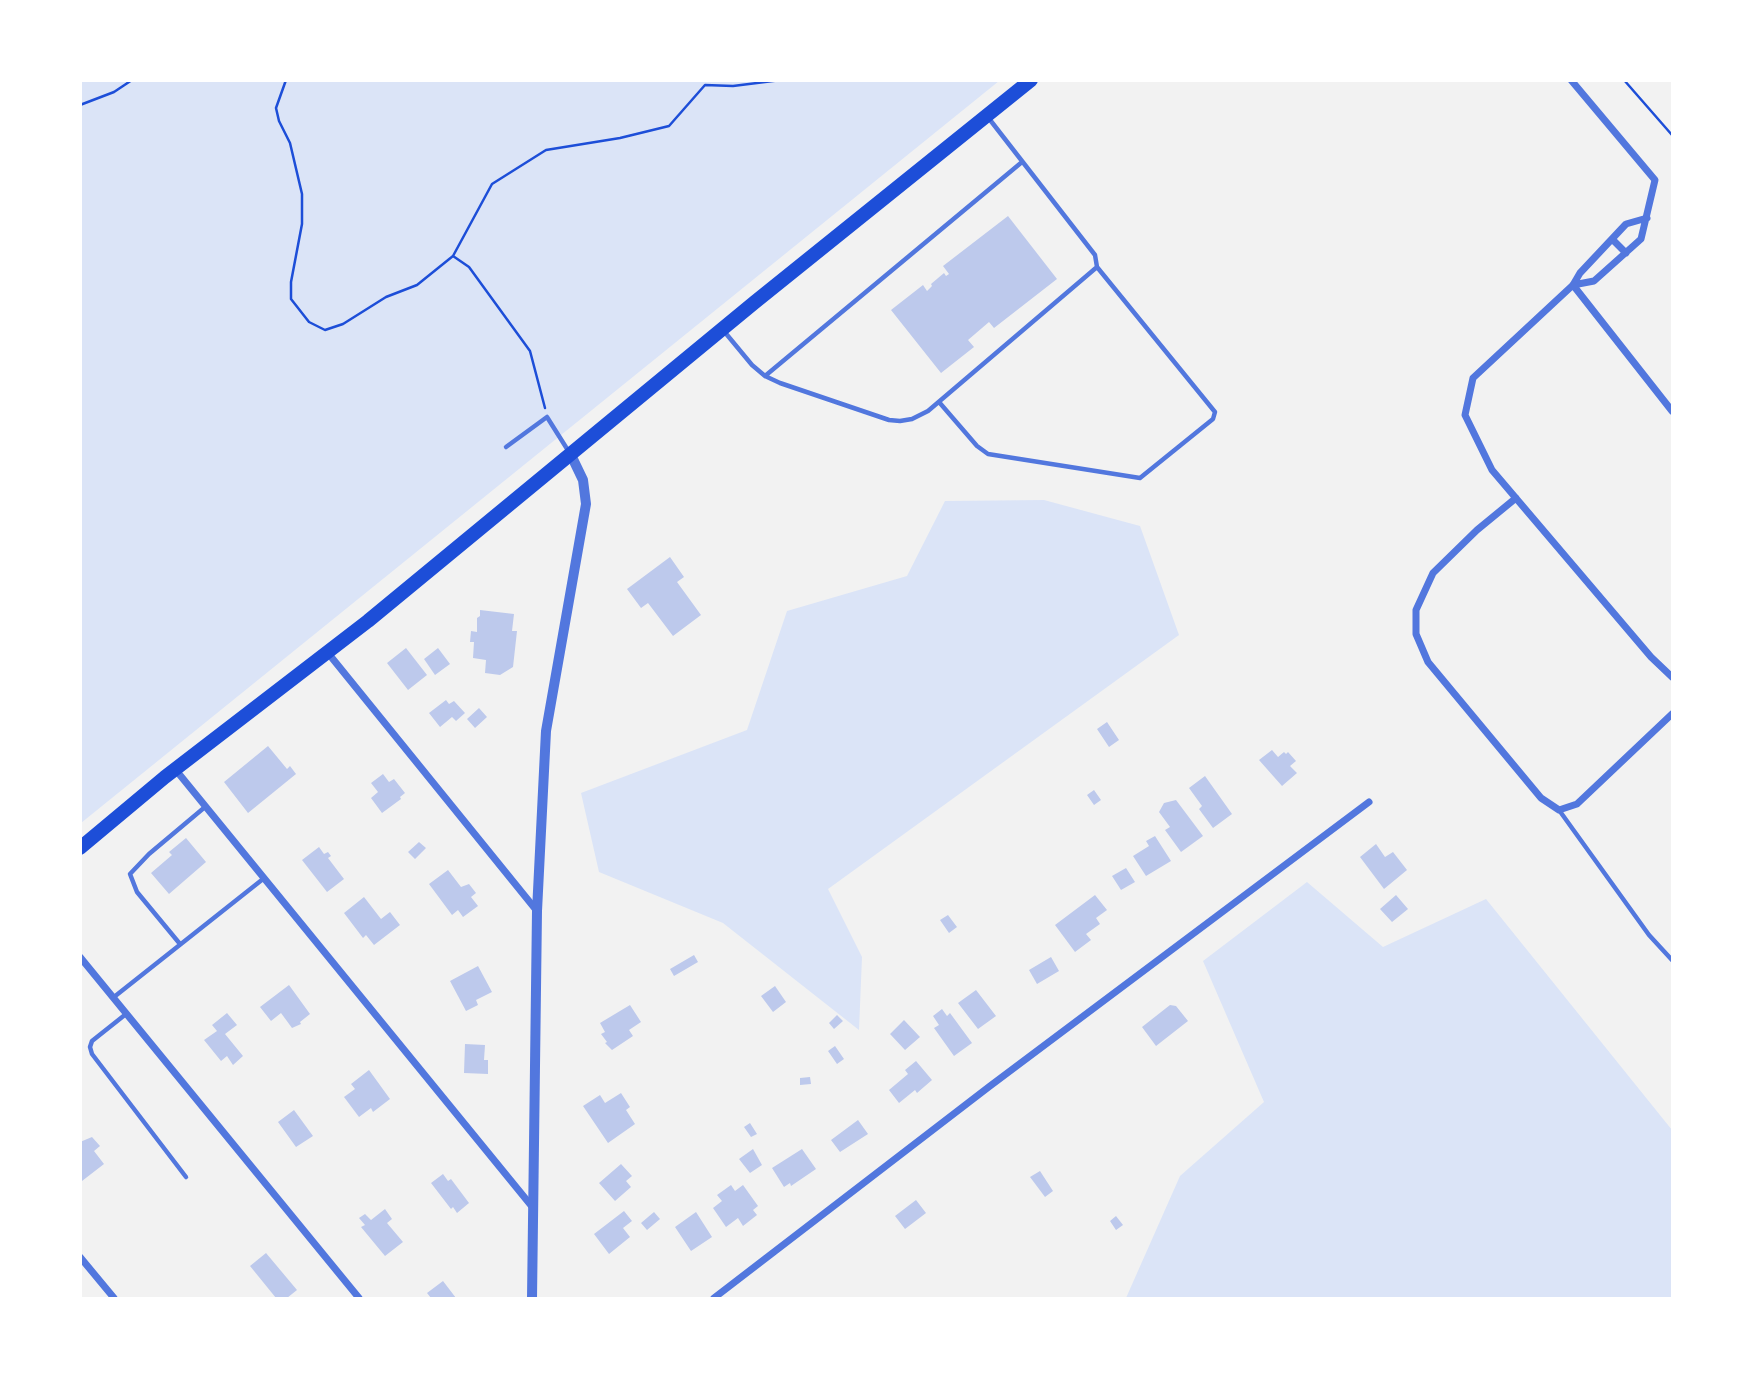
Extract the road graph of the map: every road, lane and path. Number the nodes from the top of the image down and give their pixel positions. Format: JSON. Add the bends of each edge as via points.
{"nodes":[{"id":1,"x":132,"y":80,"type":"edge"},
{"id":2,"x":286,"y":80,"type":"edge"},
{"id":3,"x":781,"y":80,"type":"edge"},
{"id":4,"x":1031,"y":80,"type":"edge"},
{"id":5,"x":1571,"y":80,"type":"edge"},
{"id":6,"x":1624,"y":80,"type":"edge"},
{"id":7,"x":80,"y":105,"type":"edge"},
{"id":8,"x":987,"y":116,"type":"junction"},
{"id":9,"x":1672,"y":135,"type":"edge"},
{"id":10,"x":1023,"y":162,"type":"junction"},
{"id":11,"x":1647,"y":218,"type":"junction"},
{"id":12,"x":1612,"y":239,"type":"junction"},
{"id":13,"x":1626,"y":253,"type":"junction"},
{"id":14,"x":453,"y":256,"type":"junction"},
{"id":15,"x":1097,"y":267,"type":"junction"},
{"id":16,"x":1573,"y":285,"type":"junction"},
{"id":17,"x":723,"y":329,"type":"junction"},
{"id":18,"x":765,"y":376,"type":"junction"},
{"id":19,"x":939,"y":402,"type":"junction"},
{"id":20,"x":1672,"y":411,"type":"edge"},
{"id":21,"x":547,"y":417,"type":"junction"},
{"id":22,"x":506,"y":447,"type":"dead end"},
{"id":23,"x":571,"y":455,"type":"junction"},
{"id":24,"x":1516,"y":498,"type":"junction"},
{"id":25,"x":328,"y":653,"type":"junction"},
{"id":26,"x":1672,"y":677,"type":"edge"},
{"id":27,"x":1672,"y":714,"type":"edge"},
{"id":28,"x":175,"y":769,"type":"junction"},
{"id":29,"x":1369,"y":802,"type":"dead end"},
{"id":30,"x":206,"y":807,"type":"junction"},
{"id":31,"x":1559,"y":810,"type":"junction"},
{"id":32,"x":80,"y":848,"type":"edge"},
{"id":33,"x":264,"y":878,"type":"junction"},
{"id":34,"x":537,"y":911,"type":"junction"},
{"id":35,"x":180,"y":944,"type":"junction"},
{"id":36,"x":80,"y":957,"type":"edge"},
{"id":37,"x":1672,"y":960,"type":"edge"},
{"id":38,"x":113,"y":998,"type":"junction"},
{"id":39,"x":126,"y":1013,"type":"junction"},
{"id":40,"x":186,"y":1177,"type":"dead end"},
{"id":41,"x":535,"y":1210,"type":"junction"},
{"id":42,"x":80,"y":1257,"type":"edge"},
{"id":43,"x":114,"y":1298,"type":"edge"},
{"id":44,"x":359,"y":1298,"type":"edge"},
{"id":45,"x":532,"y":1298,"type":"edge"},
{"id":46,"x":714,"y":1298,"type":"edge"}],
"edges":[{"from":1,"to":7,"type":"path"},
{"from":2,"to":14,"type":"path","via":[[276,108],[302,194],[291,299],[309,321],[325,330],[343,324],[386,297],[417,285]]},
{"from":3,"to":14,"type":"path","via":[[705,86],[669,126],[546,150],[492,184]]},
{"from":4,"to":8,"type":"main road"},
{"from":5,"to":11,"type":"street","via":[[1655,180]]},
{"from":6,"to":9,"type":"path"},
{"from":8,"to":10,"type":"lane"},
{"from":8,"to":17,"type":"main road"},
{"from":10,"to":15,"type":"lane","via":[[1095,255]]},
{"from":10,"to":18,"type":"lane"},
{"from":11,"to":12,"type":"street","via":[[1626,224]]},
{"from":11,"to":13,"type":"street","via":[[1641,239]]},
{"from":12,"to":13,"type":"street"},
{"from":12,"to":16,"type":"street"},
{"from":13,"to":16,"type":"street","via":[[1594,281]]},
{"from":14,"to":21,"type":"path","via":[[469,267],[530,351]]},
{"from":15,"to":19,"type":"lane"},
{"from":15,"to":19,"type":"lane","via":[[1215,412],[1213,419],[1140,478],[988,454]]},
{"from":16,"to":20,"type":"street"},
{"from":16,"to":24,"type":"street","via":[[1473,377],[1465,415],[1492,470]]},
{"from":17,"to":18,"type":"lane"},
{"from":17,"to":23,"type":"main road"},
{"from":18,"to":19,"type":"lane","via":[[889,420],[912,419]]},
{"from":21,"to":22,"type":"lane"},
{"from":21,"to":23,"type":"lane"},
{"from":23,"to":25,"type":"main road"},
{"from":23,"to":34,"type":"street","via":[[583,480],[586,503],[546,732]]},
{"from":24,"to":26,"type":"street"},
{"from":24,"to":31,"type":"street","via":[[1433,573],[1416,610],[1416,634],[1428,662],[1541,798]]},
{"from":25,"to":28,"type":"main road"},
{"from":25,"to":34,"type":"street"},
{"from":27,"to":31,"type":"street","via":[[1577,804]]},
{"from":28,"to":30,"type":"street"},
{"from":28,"to":32,"type":"main road"},
{"from":29,"to":46,"type":"street"},
{"from":30,"to":33,"type":"street"},
{"from":30,"to":35,"type":"lane","via":[[130,874],[137,892]]},
{"from":31,"to":37,"type":"lane"},
{"from":33,"to":35,"type":"lane"},
{"from":33,"to":41,"type":"street"},
{"from":34,"to":41,"type":"street"},
{"from":35,"to":38,"type":"lane"},
{"from":36,"to":38,"type":"street"},
{"from":38,"to":39,"type":"street"},
{"from":39,"to":40,"type":"lane","via":[[92,1041],[92,1054]]},
{"from":39,"to":44,"type":"street"},
{"from":41,"to":45,"type":"street"},
{"from":42,"to":43,"type":"street"}]}
